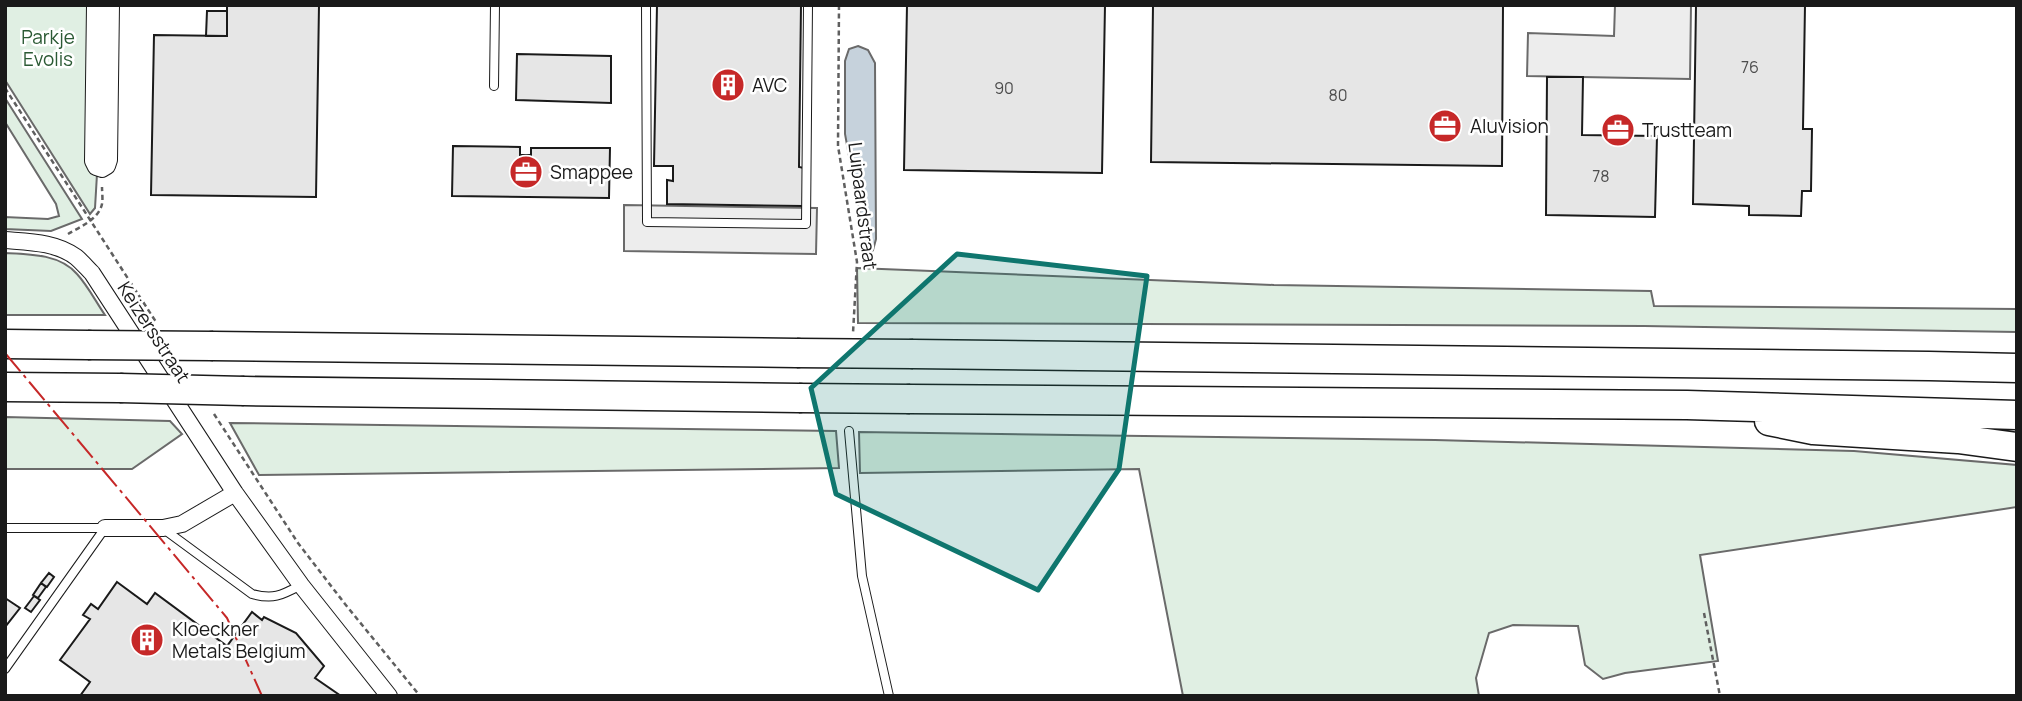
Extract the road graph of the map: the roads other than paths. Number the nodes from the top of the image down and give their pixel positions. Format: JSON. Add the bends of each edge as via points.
{"nodes":[{"id":1,"x":95,"y":5,"type":"edge"},
{"id":2,"x":111,"y":5,"type":"edge"},
{"id":3,"x":495,"y":5,"type":"edge"},
{"id":4,"x":646,"y":5,"type":"edge"},
{"id":5,"x":808,"y":5,"type":"edge"},
{"id":6,"x":494,"y":86,"type":"dead end"},
{"id":7,"x":5,"y":240,"type":"edge"},
{"id":8,"x":5,"y":344,"type":"edge"},
{"id":9,"x":2017,"y":360,"type":"edge"},
{"id":10,"x":1929,"y":366,"type":"junction"},
{"id":11,"x":2017,"y":369,"type":"edge"},
{"id":12,"x":5,"y":387,"type":"edge"},
{"id":13,"x":1687,"y":405,"type":"junction"},
{"id":14,"x":2017,"y":415,"type":"edge"},
{"id":15,"x":849,"y":431,"type":"dead end"},
{"id":16,"x":2017,"y":447,"type":"edge"},
{"id":17,"x":235,"y":493,"type":"junction"},
{"id":18,"x":5,"y":528,"type":"edge"},
{"id":19,"x":106,"y":528,"type":"junction"},
{"id":20,"x":163,"y":528,"type":"junction"},
{"id":21,"x":301,"y":585,"type":"junction"},
{"id":22,"x":5,"y":669,"type":"edge"},
{"id":23,"x":389,"y":696,"type":"edge"},
{"id":24,"x":889,"y":696,"type":"edge"}],
"edges":[{"from":1,"to":2,"type":"street","via":[[93,161],[102,169],[109,160]]},
{"from":3,"to":6,"type":"lane"},
{"from":4,"to":5,"type":"lane","via":[[647,222],[806,224]]},
{"from":7,"to":17,"type":"street","name":"Keizersstraat","via":[[56,246],[92,273]]},
{"from":8,"to":10,"type":"highway","bridge":true},
{"from":9,"to":10,"type":"highway"},
{"from":10,"to":11,"type":"highway"},
{"from":12,"to":13,"type":"highway","bridge":true},
{"from":13,"to":14,"type":"highway"},
{"from":13,"to":16,"type":"highway","via":[[1812,430]]},
{"from":15,"to":24,"type":"lane","via":[[862,576]]},
{"from":17,"to":20,"type":"street","via":[[182,524]]},
{"from":17,"to":21,"type":"street","name":"Keizersstraat"},
{"from":18,"to":19,"type":"lane"},
{"from":19,"to":20,"type":"street"},
{"from":19,"to":22,"type":"lane"},
{"from":20,"to":21,"type":"lane","via":[[253,594],[280,596]]},
{"from":21,"to":23,"type":"street","name":"Keizersstraat"}]}
